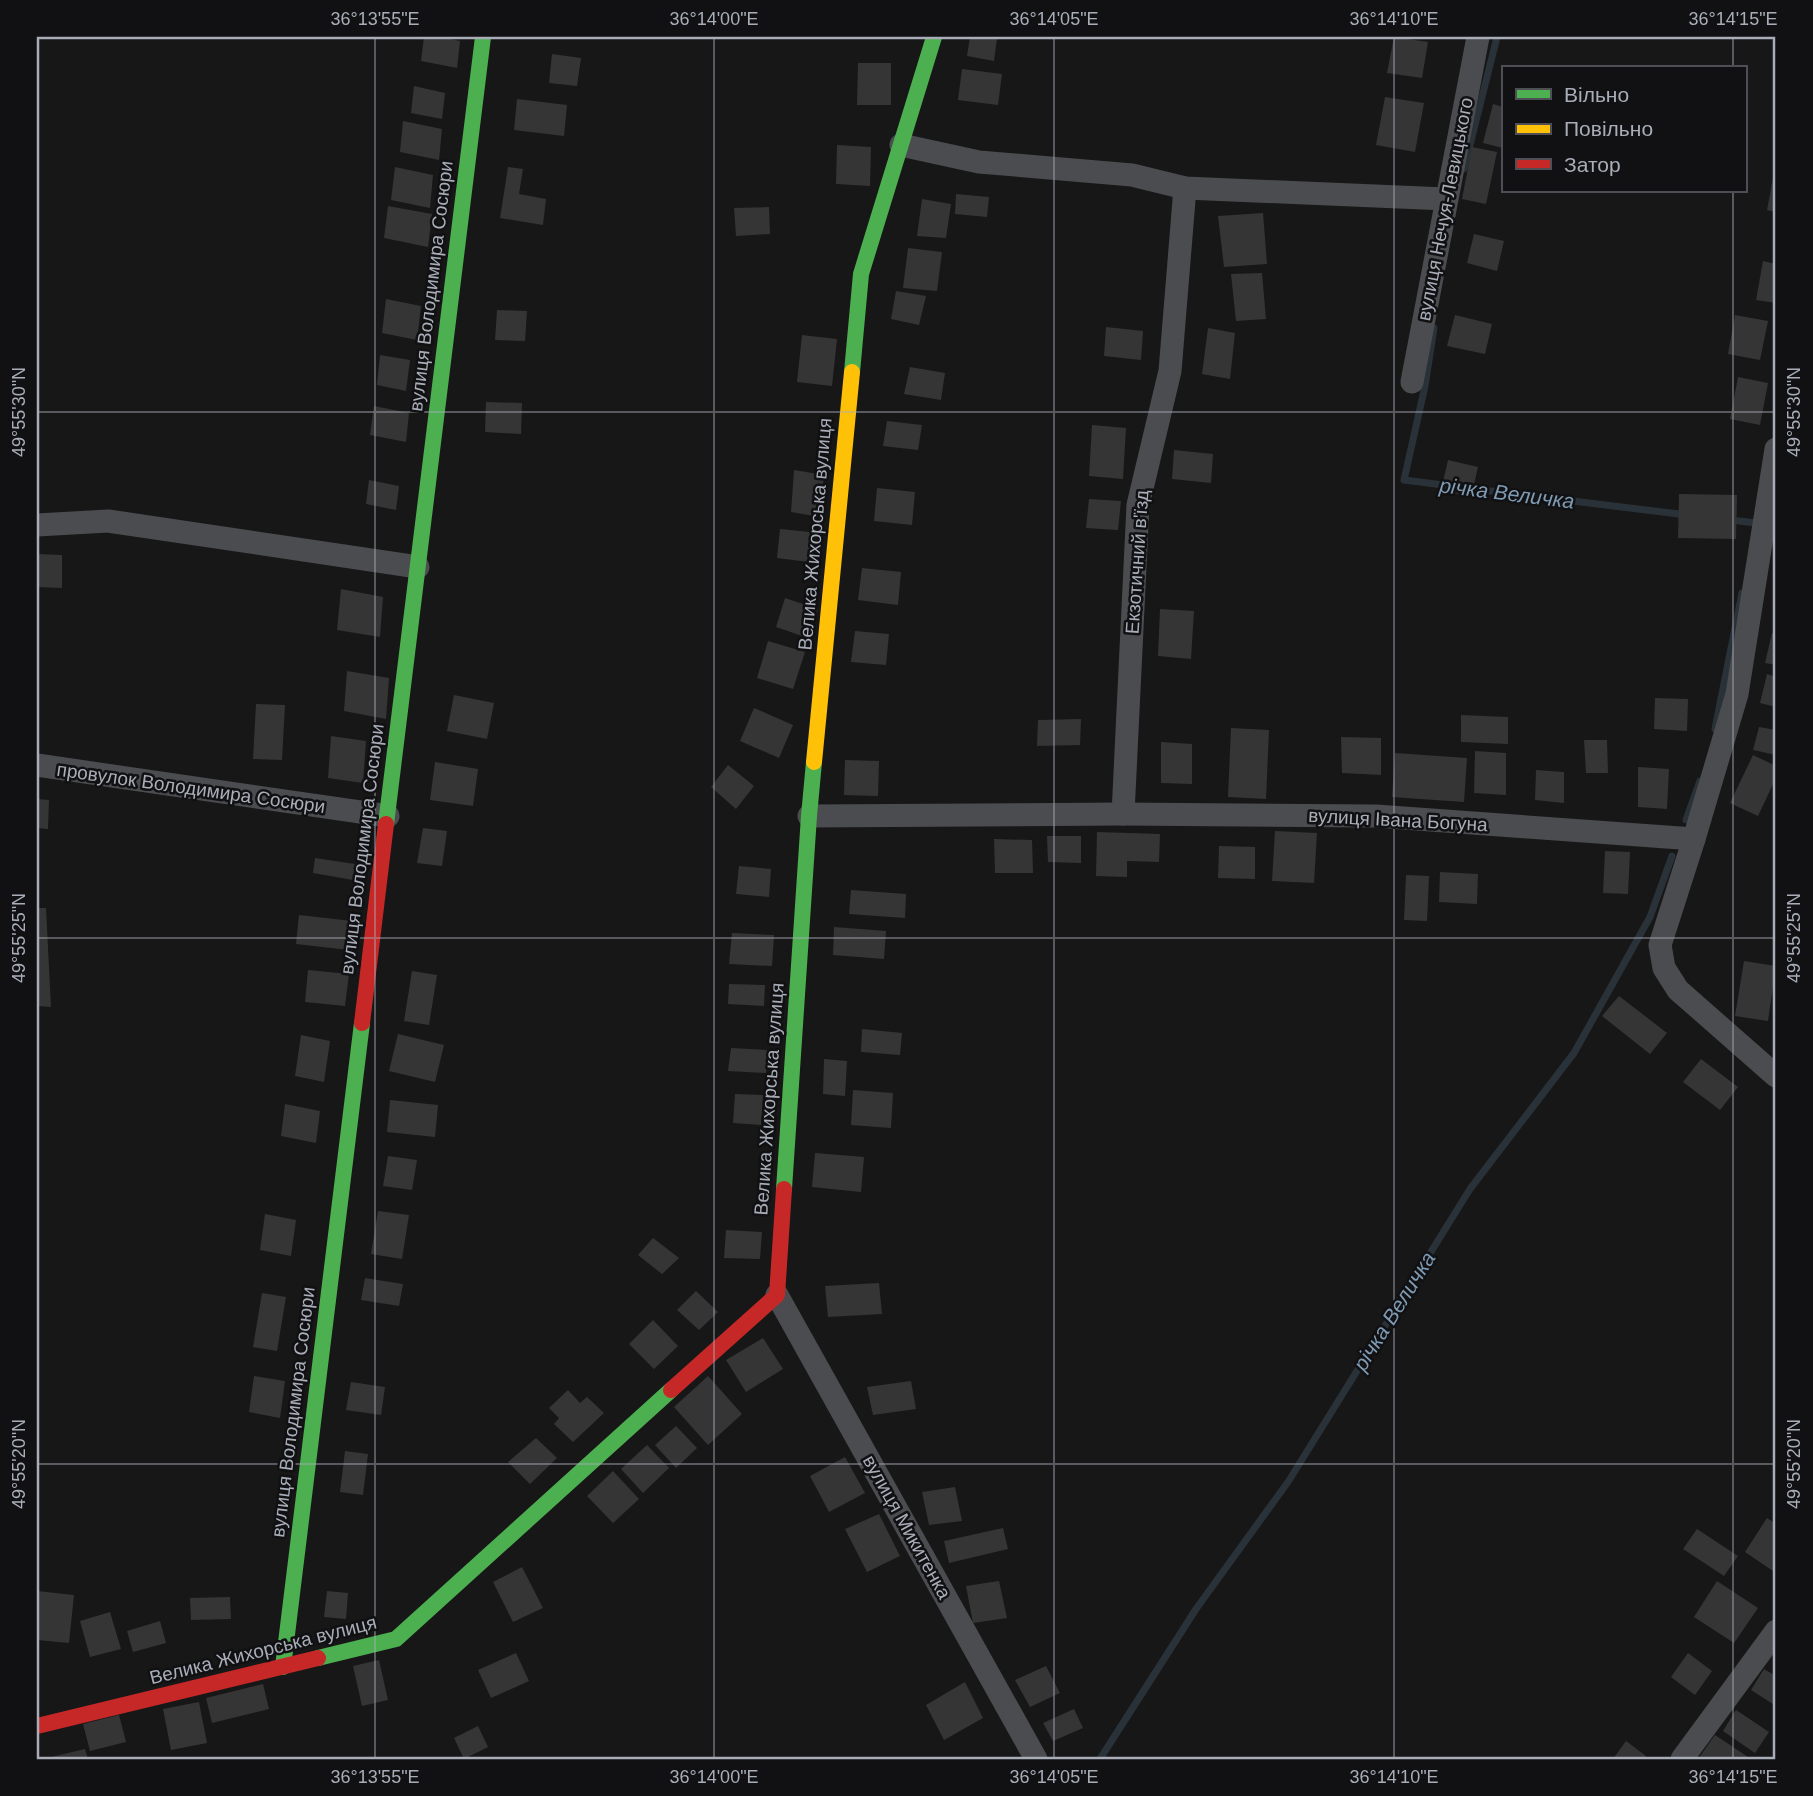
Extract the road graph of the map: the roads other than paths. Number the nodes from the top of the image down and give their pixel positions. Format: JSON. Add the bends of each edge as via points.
{"nodes":[{"id":1,"x":483,"y":37,"type":"edge"},
{"id":2,"x":934,"y":37,"type":"edge"},
{"id":3,"x":1478,"y":37,"type":"edge"},
{"id":4,"x":901,"y":145,"type":"junction"},
{"id":5,"x":1185,"y":188,"type":"junction"},
{"id":6,"x":1446,"y":199,"type":"junction"},
{"id":7,"x":1412,"y":382,"type":"dead end"},
{"id":8,"x":1776,"y":449,"type":"edge"},
{"id":9,"x":37,"y":525,"type":"edge"},
{"id":10,"x":418,"y":568,"type":"junction"},
{"id":11,"x":37,"y":765,"type":"edge"},
{"id":12,"x":1124,"y":814,"type":"junction"},
{"id":13,"x":388,"y":816,"type":"junction"},
{"id":14,"x":809,"y":816,"type":"junction"},
{"id":15,"x":1694,"y":839,"type":"junction"},
{"id":16,"x":1776,"y":1076,"type":"edge"},
{"id":17,"x":777,"y":1295,"type":"junction"},
{"id":18,"x":1776,"y":1631,"type":"edge"},
{"id":19,"x":283,"y":1667,"type":"junction"},
{"id":20,"x":37,"y":1726,"type":"edge"},
{"id":21,"x":1036,"y":1759,"type":"edge"},
{"id":22,"x":1682,"y":1759,"type":"edge"}],
"edges":[{"from":1,"to":10,"type":"street","name":"вулиця Володимира Сосюри"},
{"from":2,"to":4,"type":"street","name":"Велика Жихорська вулиця"},
{"from":3,"to":6,"type":"street","name":"вулиця Нечуя-Левицького"},
{"from":4,"to":5,"type":"street","via":[[979,162],[1132,175]]},
{"from":4,"to":14,"type":"street","name":"Велика Жихорська вулиця","via":[[861,274]]},
{"from":5,"to":6,"type":"street"},
{"from":5,"to":12,"type":"street","name":"Екзотичний в'їзд","via":[[1170,371],[1138,505]]},
{"from":6,"to":7,"type":"street","name":"вулиця Нечуя-Левицького"},
{"from":8,"to":15,"type":"street","via":[[1737,694]]},
{"from":9,"to":10,"type":"street","via":[[108,521]]},
{"from":10,"to":13,"type":"street","name":"вулиця Володимира Сосюри"},
{"from":11,"to":13,"type":"street","name":"провулок Володимира Сосюри"},
{"from":12,"to":14,"type":"street","name":"вулиця Івана Богуна"},
{"from":12,"to":15,"type":"street","name":"вулиця Івана Богуна","via":[[1376,816]]},
{"from":13,"to":19,"type":"street","name":"вулиця Володимира Сосюри"},
{"from":14,"to":17,"type":"street","name":"Велика Жихорська вулиця"},
{"from":15,"to":16,"type":"street","via":[[1660,945],[1664,968],[1678,990]]},
{"from":17,"to":19,"type":"street","name":"Велика Жихорська вулиця","via":[[396,1639]]},
{"from":17,"to":21,"type":"street","name":"вулиця Микитенка"},
{"from":18,"to":22,"type":"street"},
{"from":19,"to":20,"type":"street","name":"Велика Жихорська вулиця"}]}
